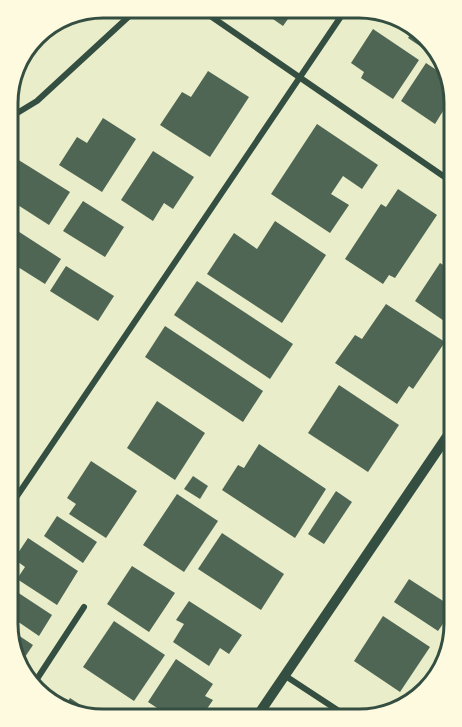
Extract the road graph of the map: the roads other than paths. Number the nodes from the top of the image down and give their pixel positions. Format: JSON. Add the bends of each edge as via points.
{"nodes":[{"id":1,"x":127,"y":18,"type":"edge"},
{"id":2,"x":213,"y":18,"type":"edge"},
{"id":3,"x":340,"y":18,"type":"edge"},
{"id":4,"x":300,"y":79,"type":"junction"},
{"id":5,"x":18,"y":113,"type":"edge"},
{"id":6,"x":444,"y":177,"type":"edge"},
{"id":7,"x":444,"y":441,"type":"edge"},
{"id":8,"x":18,"y":495,"type":"edge"},
{"id":9,"x":84,"y":607,"type":"dead end"},
{"id":10,"x":284,"y":675,"type":"junction"},
{"id":11,"x":38,"y":678,"type":"edge"},
{"id":12,"x":262,"y":709,"type":"edge"},
{"id":13,"x":336,"y":709,"type":"edge"}],
"edges":[{"from":1,"to":5,"type":"street","via":[[38,101]]},
{"from":2,"to":4,"type":"street"},
{"from":3,"to":4,"type":"street"},
{"from":4,"to":6,"type":"street"},
{"from":4,"to":8,"type":"street"},
{"from":7,"to":10,"type":"street"},
{"from":9,"to":11,"type":"street"},
{"from":10,"to":12,"type":"street"},
{"from":10,"to":13,"type":"street"}]}
